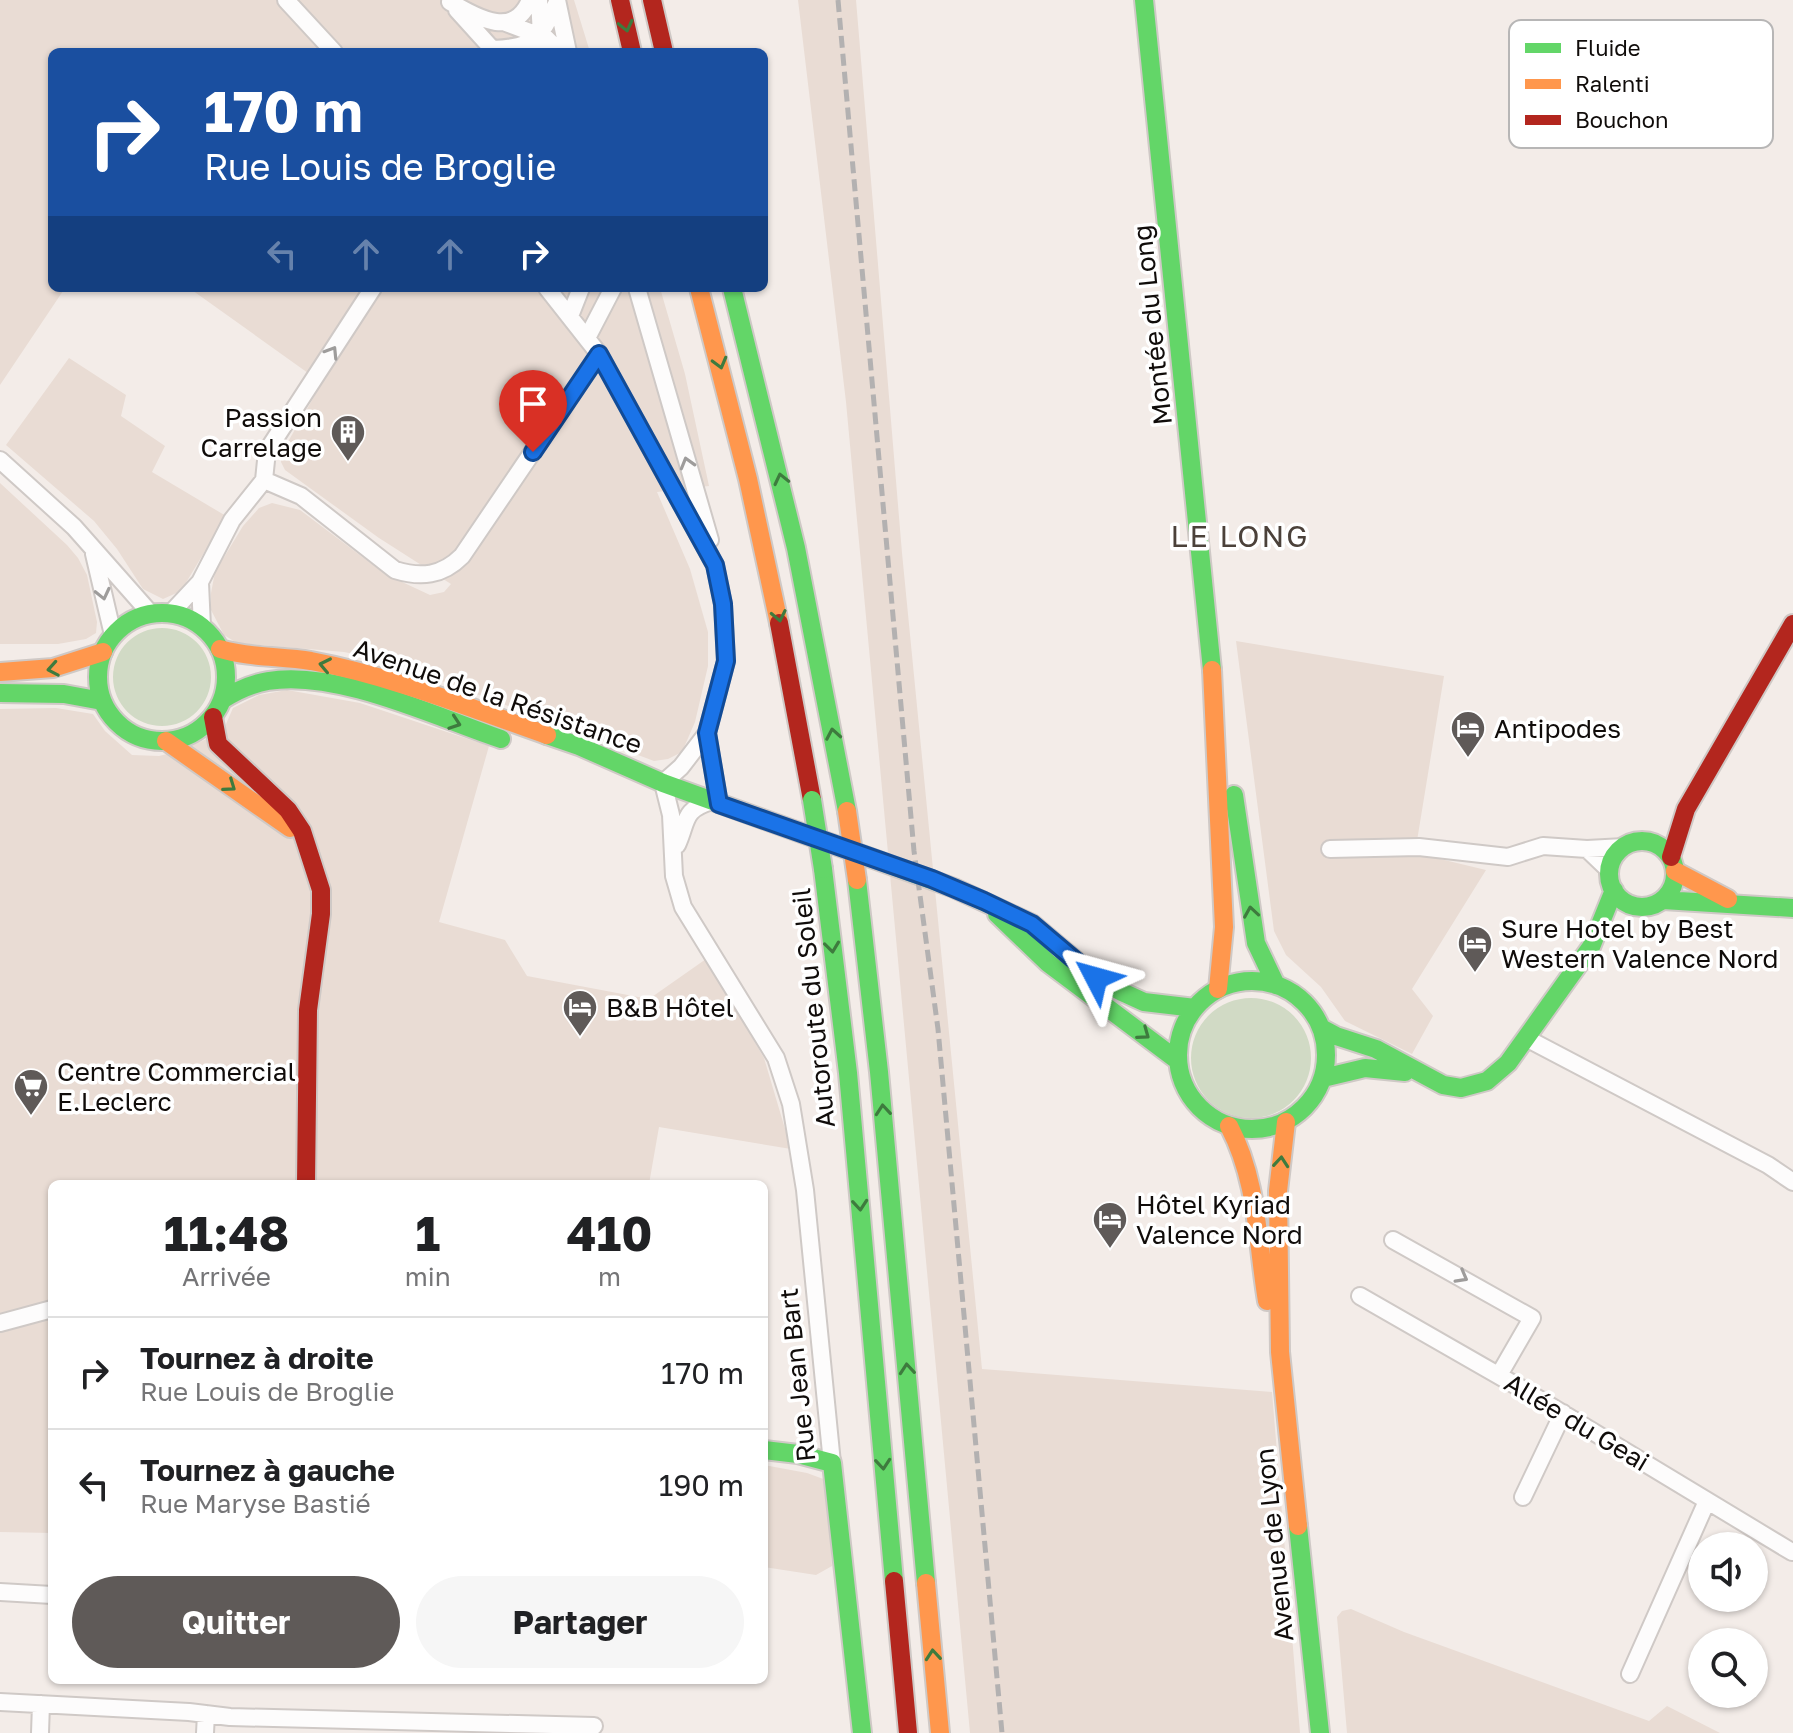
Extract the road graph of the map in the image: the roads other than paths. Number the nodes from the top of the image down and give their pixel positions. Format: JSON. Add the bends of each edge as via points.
{"nodes":[{"id":1,"x":286,"y":0,"type":"edge"},
{"id":2,"x":530,"y":0,"type":"edge"},
{"id":3,"x":539,"y":0,"type":"edge"},
{"id":4,"x":620,"y":0,"type":"edge"},
{"id":5,"x":652,"y":0,"type":"edge"},
{"id":6,"x":1144,"y":0,"type":"edge"},
{"id":7,"x":449,"y":1,"type":"edge"},
{"id":8,"x":557,"y":1,"type":"edge"},
{"id":9,"x":506,"y":23,"type":"junction"},
{"id":10,"x":541,"y":44,"type":"edge"},
{"id":11,"x":330,"y":48,"type":"edge"},
{"id":12,"x":491,"y":48,"type":"edge"},
{"id":13,"x":515,"y":48,"type":"edge"},
{"id":14,"x":567,"y":48,"type":"edge"},
{"id":15,"x":631,"y":48,"type":"edge"},
{"id":16,"x":663,"y":48,"type":"edge"},
{"id":17,"x":370,"y":292,"type":"edge"},
{"id":18,"x":550,"y":292,"type":"edge"},
{"id":19,"x":579,"y":292,"type":"edge"},
{"id":20,"x":611,"y":292,"type":"edge"},
{"id":21,"x":638,"y":292,"type":"edge"},
{"id":22,"x":700,"y":292,"type":"edge"},
{"id":23,"x":733,"y":292,"type":"edge"},
{"id":24,"x":570,"y":316,"type":"junction"},
{"id":25,"x":587,"y":338,"type":"junction"},
{"id":26,"x":599,"y":354,"type":"junction"},
{"id":27,"x":0,"y":460,"type":"edge"},
{"id":28,"x":264,"y":480,"type":"junction"},
{"id":29,"x":94,"y":552,"type":"junction"},
{"id":30,"x":715,"y":565,"type":"junction"},
{"id":31,"x":200,"y":582,"type":"junction"},
{"id":32,"x":171,"y":613,"type":"junction"},
{"id":33,"x":151,"y":614,"type":"junction"},
{"id":34,"x":1793,"y":624,"type":"edge"},
{"id":35,"x":202,"y":627,"type":"junction"},
{"id":36,"x":113,"y":635,"type":"junction"},
{"id":37,"x":1211,"y":645,"type":"junction"},
{"id":38,"x":220,"y":649,"type":"junction"},
{"id":39,"x":103,"y":652,"type":"junction"},
{"id":40,"x":0,"y":672,"type":"edge"},
{"id":41,"x":0,"y":693,"type":"edge"},
{"id":42,"x":222,"y":700,"type":"junction"},
{"id":43,"x":102,"y":701,"type":"junction"},
{"id":44,"x":213,"y":717,"type":"junction"},
{"id":45,"x":707,"y":733,"type":"junction"},
{"id":46,"x":166,"y":741,"type":"junction"},
{"id":47,"x":663,"y":783,"type":"junction"},
{"id":48,"x":716,"y":803,"type":"junction"},
{"id":49,"x":1686,"y":809,"type":"junction"},
{"id":50,"x":1647,"y":841,"type":"junction"},
{"id":51,"x":309,"y":845,"type":"junction"},
{"id":52,"x":1624,"y":847,"type":"junction"},
{"id":53,"x":1330,"y":849,"type":"dead end"},
{"id":54,"x":1587,"y":849,"type":"junction"},
{"id":55,"x":675,"y":850,"type":"junction"},
{"id":56,"x":1673,"y":864,"type":"junction"},
{"id":57,"x":1610,"y":871,"type":"junction"},
{"id":58,"x":1614,"y":890,"type":"junction"},
{"id":59,"x":1663,"y":900,"type":"junction"},
{"id":60,"x":984,"y":901,"type":"junction"},
{"id":61,"x":1744,"y":906,"type":"junction"},
{"id":62,"x":1637,"y":907,"type":"junction"},
{"id":63,"x":1793,"y":908,"type":"edge"},
{"id":64,"x":1591,"y":947,"type":"junction"},
{"id":65,"x":1276,"y":985,"type":"junction"},
{"id":66,"x":1218,"y":989,"type":"junction"},
{"id":67,"x":1195,"y":1008,"type":"junction"},
{"id":68,"x":1321,"y":1028,"type":"junction"},
{"id":69,"x":1526,"y":1038,"type":"junction"},
{"id":70,"x":1177,"y":1060,"type":"junction"},
{"id":71,"x":1421,"y":1076,"type":"junction"},
{"id":72,"x":1323,"y":1078,"type":"junction"},
{"id":73,"x":1286,"y":1122,"type":"junction"},
{"id":74,"x":1229,"y":1126,"type":"junction"},
{"id":75,"x":306,"y":1180,"type":"edge"},
{"id":76,"x":1793,"y":1182,"type":"edge"},
{"id":77,"x":1393,"y":1240,"type":"dead end"},
{"id":78,"x":1360,"y":1296,"type":"dead end"},
{"id":79,"x":48,"y":1310,"type":"edge"},
{"id":80,"x":0,"y":1323,"type":"edge"},
{"id":81,"x":1280,"y":1352,"type":"junction"},
{"id":82,"x":1499,"y":1375,"type":"junction"},
{"id":83,"x":1563,"y":1413,"type":"junction"},
{"id":84,"x":768,"y":1450,"type":"edge"},
{"id":85,"x":832,"y":1463,"type":"junction"},
{"id":86,"x":1523,"y":1497,"type":"dead end"},
{"id":87,"x":1707,"y":1501,"type":"junction"},
{"id":88,"x":1792,"y":1552,"type":"edge"},
{"id":89,"x":0,"y":1592,"type":"edge"},
{"id":90,"x":48,"y":1595,"type":"edge"},
{"id":91,"x":1630,"y":1674,"type":"dead end"},
{"id":92,"x":0,"y":1702,"type":"edge"},
{"id":93,"x":41,"y":1704,"type":"junction"},
{"id":94,"x":206,"y":1714,"type":"junction"},
{"id":95,"x":594,"y":1726,"type":"dead end"},
{"id":96,"x":368,"y":1727,"type":"edge"},
{"id":97,"x":455,"y":1728,"type":"edge"},
{"id":98,"x":40,"y":1733,"type":"edge"},
{"id":99,"x":205,"y":1733,"type":"edge"},
{"id":100,"x":862,"y":1733,"type":"edge"},
{"id":101,"x":908,"y":1733,"type":"edge"},
{"id":102,"x":940,"y":1733,"type":"edge"},
{"id":103,"x":1320,"y":1733,"type":"edge"}],
"edges":[{"from":1,"to":11,"type":"street"},
{"from":2,"to":9,"type":"street","via":[[519,17]]},
{"from":3,"to":10,"type":"street"},
{"from":4,"to":15,"type":"main road","one_way":true},
{"from":5,"to":16,"type":"main road"},
{"from":6,"to":37,"type":"main road","name":"Montée du Long"},
{"from":7,"to":9,"type":"street","via":[[486,21]]},
{"from":7,"to":12,"type":"street"},
{"from":8,"to":10,"type":"street"},
{"from":8,"to":14,"type":"street"},
{"from":9,"to":10,"type":"street"},
{"from":10,"to":13,"type":"street"},
{"from":28,"to":17,"type":"street","one_way":true,"via":[[267,451]]},
{"from":18,"to":24,"type":"street"},
{"from":19,"to":24,"type":"street"},
{"from":20,"to":25,"type":"street"},
{"from":30,"to":21,"type":"street","one_way":true},
{"from":22,"to":101,"type":"main road","name":"Autoroute du Soleil","one_way":true,"bridge":true,"via":[[763,542],[823,869],[848,1073]]},
{"from":102,"to":23,"type":"main road","one_way":true,"bridge":true,"via":[[857,880],[795,538]]},
{"from":24,"to":25,"type":"street"},
{"from":25,"to":26,"type":"street"},
{"from":26,"to":28,"type":"street","via":[[449,569],[414,576],[395,570],[301,496]]},
{"from":26,"to":30,"type":"street"},
{"from":27,"to":29,"type":"street"},
{"from":28,"to":31,"type":"street","via":[[232,520]]},
{"from":29,"to":33,"type":"street"},
{"from":29,"to":36,"type":"street","one_way":true},
{"from":30,"to":45,"type":"street","via":[[726,661]]},
{"from":31,"to":32,"type":"street"},
{"from":31,"to":35,"type":"street"},
{"from":32,"to":33,"type":"main road"},
{"from":32,"to":35,"type":"main road"},
{"from":33,"to":36,"type":"main road"},
{"from":34,"to":49,"type":"main road"},
{"from":35,"to":38,"type":"main road"},
{"from":36,"to":39,"type":"main road"},
{"from":65,"to":37,"type":"main road","name":"Montée du Long","one_way":true,"via":[[1256,943]]},
{"from":37,"to":66,"type":"main road","name":"Montée du Long","via":[[1224,927]]},
{"from":38,"to":42,"type":"main road","via":[[226,674]]},
{"from":47,"to":38,"type":"main road","name":"Avenue de la Résistance","one_way":true,"via":[[579,746],[385,679],[310,661],[255,658]]},
{"from":39,"to":40,"type":"main road","one_way":true,"via":[[66,667]]},
{"from":39,"to":43,"type":"main road","via":[[98,668]]},
{"from":41,"to":43,"type":"main road","via":[[58,692]]},
{"from":42,"to":44,"type":"main road"},
{"from":42,"to":47,"type":"main road","name":"Avenue de la Résistance","one_way":true,"via":[[273,680],[330,684],[571,760]]},
{"from":43,"to":46,"type":"main road","via":[[133,734]]},
{"from":44,"to":46,"type":"main road","via":[[192,734]]},
{"from":44,"to":51,"type":"main road","via":[[218,744],[288,810]]},
{"from":45,"to":47,"type":"street"},
{"from":45,"to":48,"type":"street"},
{"from":46,"to":51,"type":"main road","one_way":true},
{"from":47,"to":48,"type":"main road","name":"Avenue de la Résistance"},
{"from":47,"to":55,"type":"street","name":"Rue Jean Bart"},
{"from":48,"to":55,"type":"street","name":"Rue Jean Bart","via":[[687,815]]},
{"from":48,"to":60,"type":"main road","name":"Avenue de la Résistance"},
{"from":49,"to":50,"type":"main road"},
{"from":49,"to":56,"type":"main road"},
{"from":50,"to":52,"type":"main road"},
{"from":50,"to":56,"type":"main road","via":[[1665,850]]},
{"from":51,"to":75,"type":"main road","via":[[321,890],[321,914],[308,1010]]},
{"from":52,"to":54,"type":"street"},
{"from":52,"to":57,"type":"main road"},
{"from":53,"to":54,"type":"street","via":[[1419,847],[1508,857],[1543,846]]},
{"from":54,"to":57,"type":"street"},
{"from":55,"to":85,"type":"street","name":"Rue Jean Bart","via":[[674,876],[683,907],[776,1058],[791,1104],[805,1190]]},
{"from":56,"to":59,"type":"main road","via":[[1671,892]]},
{"from":56,"to":61,"type":"main road"},
{"from":57,"to":58,"type":"main road"},
{"from":58,"to":62,"type":"main road"},
{"from":58,"to":64,"type":"main road"},
{"from":59,"to":61,"type":"main road"},
{"from":59,"to":62,"type":"main road"},
{"from":60,"to":67,"type":"main road","name":"Avenue de la Résistance","via":[[1032,924],[1096,978],[1122,992],[1144,1002]]},
{"from":60,"to":70,"type":"main road","name":"Avenue de la Résistance","one_way":true,"via":[[1048,963]]},
{"from":61,"to":63,"type":"main road"},
{"from":62,"to":64,"type":"main road"},
{"from":64,"to":69,"type":"main road"},
{"from":65,"to":66,"type":"main road","via":[[1257,981]]},
{"from":65,"to":68,"type":"main road","via":[[1303,1002]]},
{"from":66,"to":67,"type":"main road"},
{"from":67,"to":70,"type":"main road","via":[[1181,1032]]},
{"from":68,"to":71,"type":"main road","via":[[1376,1049]]},
{"from":68,"to":72,"type":"main road","via":[[1326,1044]]},
{"from":69,"to":71,"type":"main road","via":[[1498,1073],[1473,1086],[1443,1085]]},
{"from":69,"to":76,"type":"street"},
{"from":70,"to":74,"type":"main road","via":[[1192,1099]]},
{"from":71,"to":72,"type":"main road","via":[[1365,1068]]},
{"from":72,"to":73,"type":"main road","via":[[1315,1096]]},
{"from":73,"to":74,"type":"main road","via":[[1248,1130]]},
{"from":81,"to":73,"type":"main road","name":"Avenue de Lyon","one_way":true,"via":[[1278,1191]]},
{"from":74,"to":81,"type":"main road","name":"Avenue de Lyon","via":[[1246,1161],[1264,1286]]},
{"from":77,"to":82,"type":"street","one_way":true,"via":[[1532,1318]]},
{"from":78,"to":82,"type":"street","name":"Allée du Geai"},
{"from":79,"to":80,"type":"street"},
{"from":81,"to":103,"type":"main road","name":"Avenue de Lyon"},
{"from":82,"to":83,"type":"street","name":"Allée du Geai"},
{"from":83,"to":86,"type":"street"},
{"from":83,"to":87,"type":"street","name":"Allée du Geai"},
{"from":84,"to":85,"type":"main road"},
{"from":85,"to":100,"type":"main road","name":"Rue Jean Bart"},
{"from":87,"to":88,"type":"street","name":"Allée du Geai"},
{"from":87,"to":91,"type":"street"},
{"from":89,"to":90,"type":"street"},
{"from":92,"to":93,"type":"street"},
{"from":93,"to":94,"type":"street"},
{"from":93,"to":98,"type":"street"},
{"from":94,"to":96,"type":"street"},
{"from":94,"to":99,"type":"street"},
{"from":95,"to":97,"type":"street"},
{"from":96,"to":97,"type":"street"}]}
